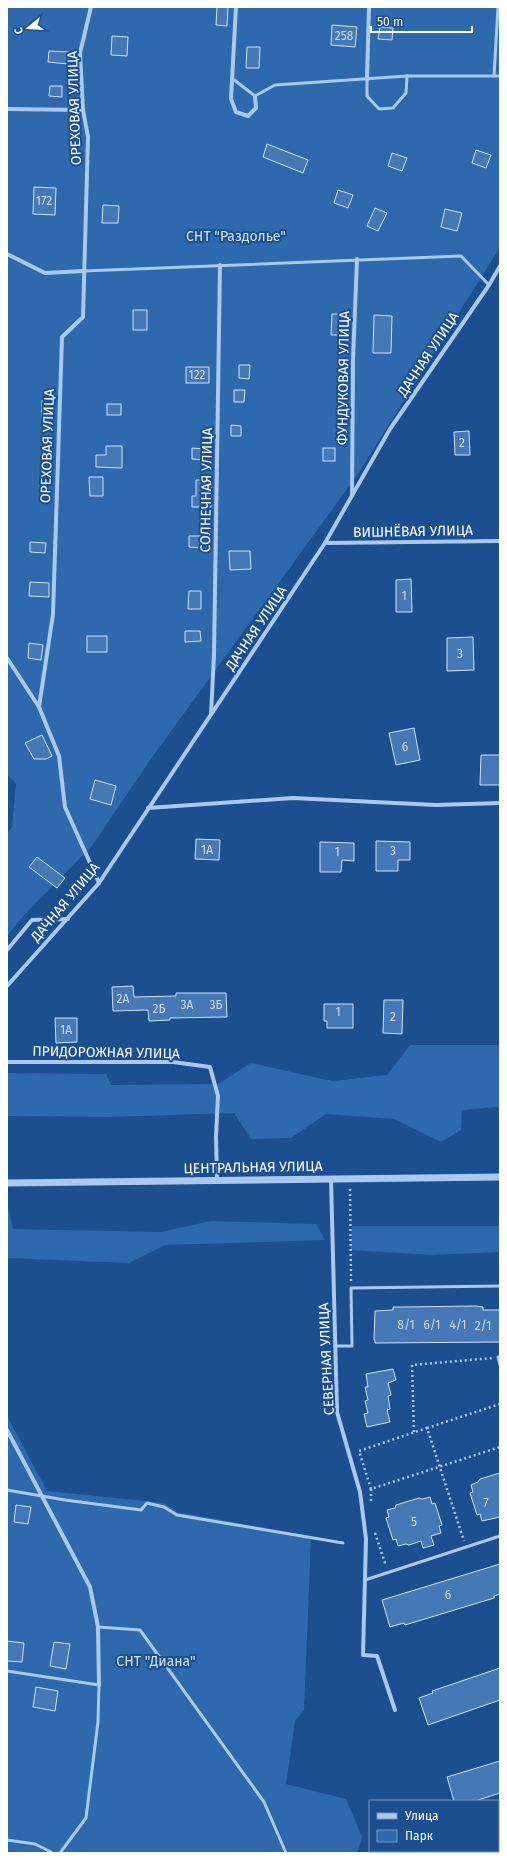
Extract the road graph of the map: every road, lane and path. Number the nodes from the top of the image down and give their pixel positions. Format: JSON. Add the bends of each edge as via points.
{"nodes":[{"id":1,"x":91,"y":7,"type":"edge"},
{"id":2,"x":236,"y":7,"type":"edge"},
{"id":3,"x":369,"y":7,"type":"edge"},
{"id":4,"x":498,"y":7,"type":"edge"},
{"id":5,"x":407,"y":76,"type":"junction"},
{"id":6,"x":494,"y":76,"type":"junction"},
{"id":7,"x":500,"y":76,"type":"edge"},
{"id":8,"x":367,"y":79,"type":"junction"},
{"id":9,"x":233,"y":80,"type":"junction"},
{"id":10,"x":255,"y":96,"type":"junction"},
{"id":11,"x":7,"y":109,"type":"edge"},
{"id":12,"x":83,"y":110,"type":"junction"},
{"id":13,"x":7,"y":254,"type":"edge"},
{"id":14,"x":357,"y":259,"type":"junction"},
{"id":15,"x":220,"y":265,"type":"junction"},
{"id":16,"x":500,"y":266,"type":"edge"},
{"id":17,"x":84,"y":271,"type":"junction"},
{"id":18,"x":489,"y":285,"type":"junction"},
{"id":19,"x":352,"y":497,"type":"junction"},
{"id":20,"x":500,"y":541,"type":"edge"},
{"id":21,"x":326,"y":543,"type":"junction"},
{"id":22,"x":7,"y":658,"type":"edge"},
{"id":23,"x":39,"y":707,"type":"junction"},
{"id":24,"x":211,"y":715,"type":"junction"},
{"id":25,"x":500,"y":803,"type":"edge"},
{"id":26,"x":148,"y":808,"type":"junction"},
{"id":27,"x":99,"y":884,"type":"junction"},
{"id":28,"x":68,"y":919,"type":"junction"},
{"id":29,"x":7,"y":950,"type":"edge"},
{"id":30,"x":7,"y":986,"type":"edge"},
{"id":31,"x":7,"y":1062,"type":"edge"},
{"id":32,"x":500,"y":1177,"type":"edge"},
{"id":33,"x":331,"y":1179,"type":"junction"},
{"id":34,"x":350,"y":1179,"type":"junction"},
{"id":35,"x":217,"y":1180,"type":"junction"},
{"id":36,"x":7,"y":1183,"type":"edge"},
{"id":37,"x":500,"y":1286,"type":"edge"},
{"id":38,"x":351,"y":1288,"type":"junction"},
{"id":39,"x":336,"y":1346,"type":"junction"},
{"id":40,"x":499,"y":1357,"type":"edge"},
{"id":41,"x":500,"y":1365,"type":"edge"},
{"id":42,"x":500,"y":1404,"type":"edge"},
{"id":43,"x":426,"y":1428,"type":"junction"},
{"id":44,"x":7,"y":1430,"type":"edge"},
{"id":45,"x":414,"y":1432,"type":"junction"},
{"id":46,"x":500,"y":1447,"type":"edge"},
{"id":47,"x":439,"y":1467,"type":"junction"},
{"id":48,"x":371,"y":1489,"type":"junction"},
{"id":49,"x":7,"y":1490,"type":"edge"},
{"id":50,"x":43,"y":1496,"type":"junction"},
{"id":51,"x":371,"y":1508,"type":"dead end"},
{"id":52,"x":373,"y":1528,"type":"dead end"},
{"id":53,"x":500,"y":1536,"type":"edge"},
{"id":54,"x":343,"y":1543,"type":"dead end"},
{"id":55,"x":466,"y":1547,"type":"junction"},
{"id":56,"x":389,"y":1572,"type":"junction"},
{"id":57,"x":365,"y":1580,"type":"junction"},
{"id":58,"x":98,"y":1627,"type":"junction"},
{"id":59,"x":7,"y":1670,"type":"edge"},
{"id":60,"x":99,"y":1685,"type":"junction"},
{"id":61,"x":395,"y":1710,"type":"dead end"},
{"id":62,"x":7,"y":1840,"type":"edge"},
{"id":63,"x":53,"y":1853,"type":"edge"},
{"id":64,"x":60,"y":1853,"type":"edge"},
{"id":65,"x":286,"y":1853,"type":"edge"}],
"edges":[{"from":1,"to":12,"type":"street","name":"ОРЕХОВАЯ УЛИЦА","via":[[80,53]]},
{"from":2,"to":9,"type":"street"},
{"from":3,"to":8,"type":"street"},
{"from":4,"to":6,"type":"lane"},
{"from":5,"to":6,"type":"lane"},
{"from":5,"to":8,"type":"lane"},
{"from":5,"to":8,"type":"lane","via":[[406,93],[394,108],[379,109],[367,96]]},
{"from":6,"to":7,"type":"lane"},
{"from":8,"to":10,"type":"lane","via":[[275,85]]},
{"from":9,"to":10,"type":"lane"},
{"from":9,"to":10,"type":"street","via":[[231,99],[236,112],[248,116],[256,108]]},
{"from":11,"to":12,"type":"street"},
{"from":12,"to":17,"type":"street","name":"ОРЕХОВАЯ УЛИЦА","via":[[88,137]]},
{"from":13,"to":17,"type":"street","via":[[45,273]]},
{"from":14,"to":15,"type":"lane"},
{"from":14,"to":18,"type":"lane","via":[[461,256]]},
{"from":14,"to":19,"type":"street","name":"ФУНДУКОВАЯ УЛИЦА"},
{"from":15,"to":17,"type":"lane"},
{"from":15,"to":24,"type":"street","name":"СОЛНЕЧНАЯ УЛИЦА"},
{"from":16,"to":18,"type":"street","name":"ДАЧНАЯ УЛИЦА"},
{"from":17,"to":23,"type":"street","name":"ОРЕХОВАЯ УЛИЦА","via":[[83,317],[62,337],[53,614]]},
{"from":18,"to":19,"type":"street","name":"ДАЧНАЯ УЛИЦА","via":[[390,429]]},
{"from":19,"to":21,"type":"street","name":"ДАЧНАЯ УЛИЦА"},
{"from":20,"to":21,"type":"street","name":"ВИШНЁВАЯ УЛИЦА"},
{"from":21,"to":24,"type":"street","name":"ДАЧНАЯ УЛИЦА"},
{"from":22,"to":23,"type":"street"},
{"from":23,"to":27,"type":"street","via":[[59,756],[65,807]]},
{"from":24,"to":26,"type":"street","name":"ДАЧНАЯ УЛИЦА"},
{"from":25,"to":26,"type":"street","via":[[436,805],[293,798]]},
{"from":26,"to":27,"type":"street","name":"ДАЧНАЯ УЛИЦА"},
{"from":27,"to":28,"type":"street","name":"ДАЧНАЯ УЛИЦА"},
{"from":28,"to":29,"type":"street","via":[[32,920]]},
{"from":28,"to":30,"type":"street","name":"ДАЧНАЯ УЛИЦА"},
{"from":31,"to":35,"type":"street","name":"ПРИДОРОЖНАЯ УЛИЦА","via":[[173,1062],[210,1067],[218,1096]]},
{"from":32,"to":34,"type":"street","name":"ЦЕНТРАЛЬНАЯ УЛИЦА"},
{"from":33,"to":34,"type":"street","name":"ЦЕНТРАЛЬНАЯ УЛИЦА"},
{"from":33,"to":35,"type":"street","name":"ЦЕНТРАЛЬНАЯ УЛИЦА"},
{"from":33,"to":39,"type":"street","name":"СЕВЕРНАЯ УЛИЦА"},
{"from":34,"to":38,"type":"path"},
{"from":35,"to":36,"type":"street","name":"ЦЕНТРАЛЬНАЯ УЛИЦА"},
{"from":37,"to":38,"type":"lane"},
{"from":38,"to":39,"type":"lane","via":[[352,1346]]},
{"from":39,"to":57,"type":"street","name":"СЕВЕРНАЯ УЛИЦА","via":[[337,1412],[360,1492],[366,1539]]},
{"from":40,"to":41,"type":"lane"},
{"from":40,"to":45,"type":"path","via":[[412,1365]]},
{"from":42,"to":43,"type":"path"},
{"from":43,"to":45,"type":"path"},
{"from":43,"to":47,"type":"path"},
{"from":44,"to":50,"type":"street"},
{"from":45,"to":48,"type":"path","via":[[359,1450]]},
{"from":46,"to":47,"type":"path"},
{"from":47,"to":48,"type":"path"},
{"from":47,"to":55,"type":"path"},
{"from":48,"to":51,"type":"path"},
{"from":49,"to":50,"type":"lane"},
{"from":50,"to":54,"type":"lane","via":[[141,1510],[147,1503],[164,1507],[177,1514]]},
{"from":50,"to":58,"type":"street","via":[[90,1587]]},
{"from":52,"to":56,"type":"path"},
{"from":53,"to":55,"type":"lane"},
{"from":55,"to":56,"type":"lane"},
{"from":56,"to":57,"type":"lane"},
{"from":57,"to":61,"type":"street","name":"СЕВЕРНАЯ УЛИЦА","via":[[363,1655],[378,1656]]},
{"from":58,"to":60,"type":"street"},
{"from":58,"to":65,"type":"lane","via":[[140,1630],[264,1802]]},
{"from":59,"to":60,"type":"lane"},
{"from":60,"to":64,"type":"lane","via":[[98,1722],[86,1818]]},
{"from":62,"to":63,"type":"lane","via":[[35,1844]]}]}
